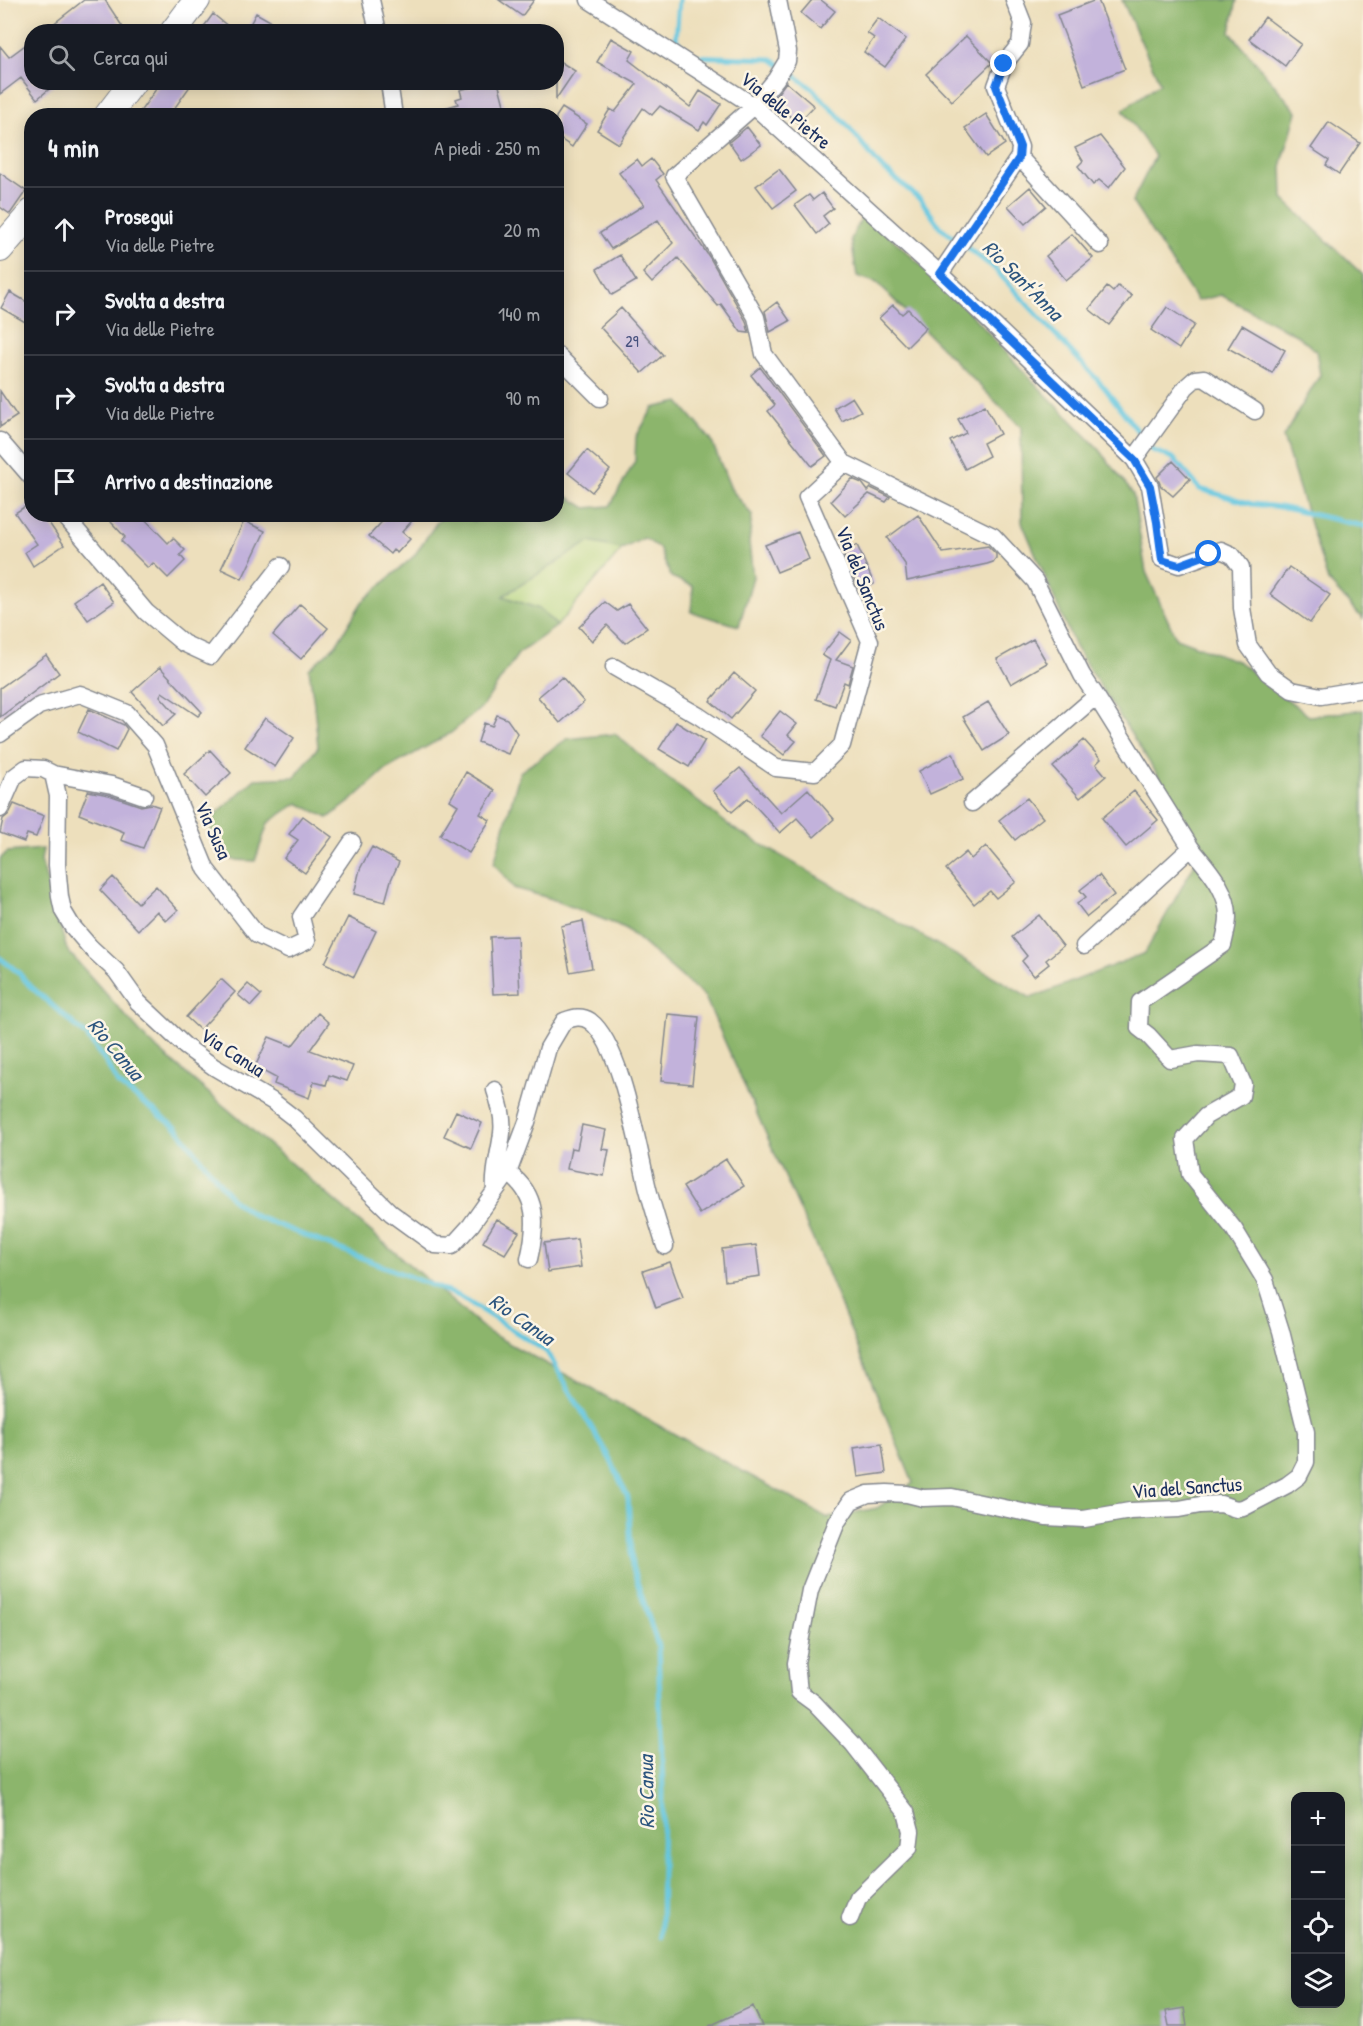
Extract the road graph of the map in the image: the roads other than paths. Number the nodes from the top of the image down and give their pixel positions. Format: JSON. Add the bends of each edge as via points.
{"nodes":[{"id":1,"x":197,"y":0,"type":"edge"},
{"id":2,"x":371,"y":0,"type":"edge"},
{"id":3,"x":589,"y":0,"type":"edge"},
{"id":4,"x":778,"y":0,"type":"edge"},
{"id":5,"x":1014,"y":0,"type":"edge"},
{"id":6,"x":179,"y":24,"type":"edge"},
{"id":7,"x":376,"y":24,"type":"edge"},
{"id":8,"x":127,"y":90,"type":"edge"},
{"id":9,"x":390,"y":90,"type":"edge"},
{"id":10,"x":754,"y":106,"type":"junction"},
{"id":11,"x":113,"y":108,"type":"edge"},
{"id":12,"x":393,"y":108,"type":"edge"},
{"id":13,"x":1019,"y":158,"type":"junction"},
{"id":14,"x":24,"y":221,"type":"edge"},
{"id":15,"x":1100,"y":245,"type":"dead end"},
{"id":16,"x":0,"y":249,"type":"edge"},
{"id":17,"x":943,"y":270,"type":"junction"},
{"id":18,"x":564,"y":362,"type":"edge"},
{"id":19,"x":600,"y":398,"type":"dead end"},
{"id":20,"x":1255,"y":411,"type":"dead end"},
{"id":21,"x":0,"y":441,"type":"edge"},
{"id":22,"x":1136,"y":456,"type":"junction"},
{"id":23,"x":844,"y":463,"type":"junction"},
{"id":24,"x":24,"y":469,"type":"edge"},
{"id":25,"x":70,"y":522,"type":"edge"},
{"id":26,"x":281,"y":566,"type":"dead end"},
{"id":27,"x":614,"y":667,"type":"dead end"},
{"id":28,"x":1363,"y":689,"type":"edge"},
{"id":29,"x":1096,"y":696,"type":"junction"},
{"id":30,"x":0,"y":734,"type":"edge"},
{"id":31,"x":53,"y":774,"type":"junction"},
{"id":32,"x":144,"y":796,"type":"dead end"},
{"id":33,"x":972,"y":803,"type":"dead end"},
{"id":34,"x":0,"y":809,"type":"edge"},
{"id":35,"x":352,"y":842,"type":"dead end"},
{"id":36,"x":1191,"y":848,"type":"junction"},
{"id":37,"x":1084,"y":946,"type":"dead end"},
{"id":38,"x":495,"y":1090,"type":"dead end"},
{"id":39,"x":508,"y":1173,"type":"junction"},
{"id":40,"x":495,"y":1191,"type":"junction"},
{"id":41,"x":665,"y":1246,"type":"dead end"},
{"id":42,"x":529,"y":1259,"type":"dead end"},
{"id":43,"x":850,"y":1918,"type":"dead end"}],
"edges":[{"from":1,"to":6,"type":"main road"},
{"from":2,"to":7,"type":"street"},
{"from":3,"to":10,"type":"street","name":"Via delle Pietre"},
{"from":4,"to":10,"type":"street","via":[[787,61]]},
{"from":5,"to":13,"type":"street","via":[[1023,23],[1020,44],[1004,64],[996,86],[1020,147]]},
{"from":8,"to":11,"type":"main road"},
{"from":9,"to":12,"type":"street"},
{"from":10,"to":17,"type":"street","name":"Via delle Pietre"},
{"from":10,"to":23,"type":"street","name":"Via del Sanctus","via":[[674,176],[756,317],[764,354]]},
{"from":13,"to":15,"type":"street"},
{"from":13,"to":17,"type":"street"},
{"from":14,"to":16,"type":"main road"},
{"from":17,"to":22,"type":"street","name":"Via delle Pietre"},
{"from":18,"to":19,"type":"street"},
{"from":20,"to":22,"type":"street","via":[[1204,378],[1195,379]]},
{"from":21,"to":24,"type":"street"},
{"from":22,"to":28,"type":"street","name":"Via delle Pietre","via":[[1150,486],[1162,560],[1179,565],[1221,550],[1232,555],[1241,567],[1248,645],[1269,673],[1292,690],[1321,696]]},
{"from":23,"to":27,"type":"street","name":"Via del Sanctus","via":[[807,497],[870,641],[842,745],[814,772],[776,768],[699,716]]},
{"from":23,"to":29,"type":"street","name":"Via del Sanctus","via":[[993,536],[1035,581]]},
{"from":25,"to":26,"type":"street","via":[[146,612],[183,643],[211,656]]},
{"from":29,"to":33,"type":"street"},
{"from":29,"to":36,"type":"street","name":"Via del Sanctus"},
{"from":30,"to":35,"type":"street","name":"Via Susa","via":[[39,705],[80,694],[127,713],[155,745],[206,869],[256,935],[288,950],[307,941],[301,917]]},
{"from":31,"to":32,"type":"street","via":[[112,785]]},
{"from":31,"to":34,"type":"street","via":[[26,768],[14,777]]},
{"from":31,"to":40,"type":"street","name":"Via Canua","via":[[58,796],[57,865],[63,911],[138,1002],[214,1068],[294,1118],[391,1213],[435,1245],[452,1246]]},
{"from":36,"to":37,"type":"street"},
{"from":36,"to":43,"type":"street","name":"Via del Sanctus","via":[[1218,881],[1226,900],[1228,918],[1223,945],[1140,1002],[1139,1028],[1170,1059],[1198,1054],[1231,1056],[1244,1084],[1240,1096],[1206,1116],[1185,1139],[1190,1174],[1234,1229],[1269,1291],[1306,1431],[1306,1462],[1299,1476],[1287,1485],[1236,1509],[1221,1504],[1200,1505],[1084,1519],[1046,1517],[952,1497],[887,1493],[868,1494],[851,1501],[837,1522],[810,1590],[796,1663],[799,1692],[853,1744],[906,1812],[911,1831],[909,1848],[858,1898]]},
{"from":38,"to":40,"type":"street","via":[[503,1132],[494,1175]]},
{"from":39,"to":40,"type":"street","name":"Via Canua"},
{"from":39,"to":41,"type":"street","name":"Via Canua","via":[[548,1047],[564,1021],[578,1017],[590,1021],[609,1045]]},
{"from":39,"to":42,"type":"street","via":[[526,1190],[532,1203]]}]}
